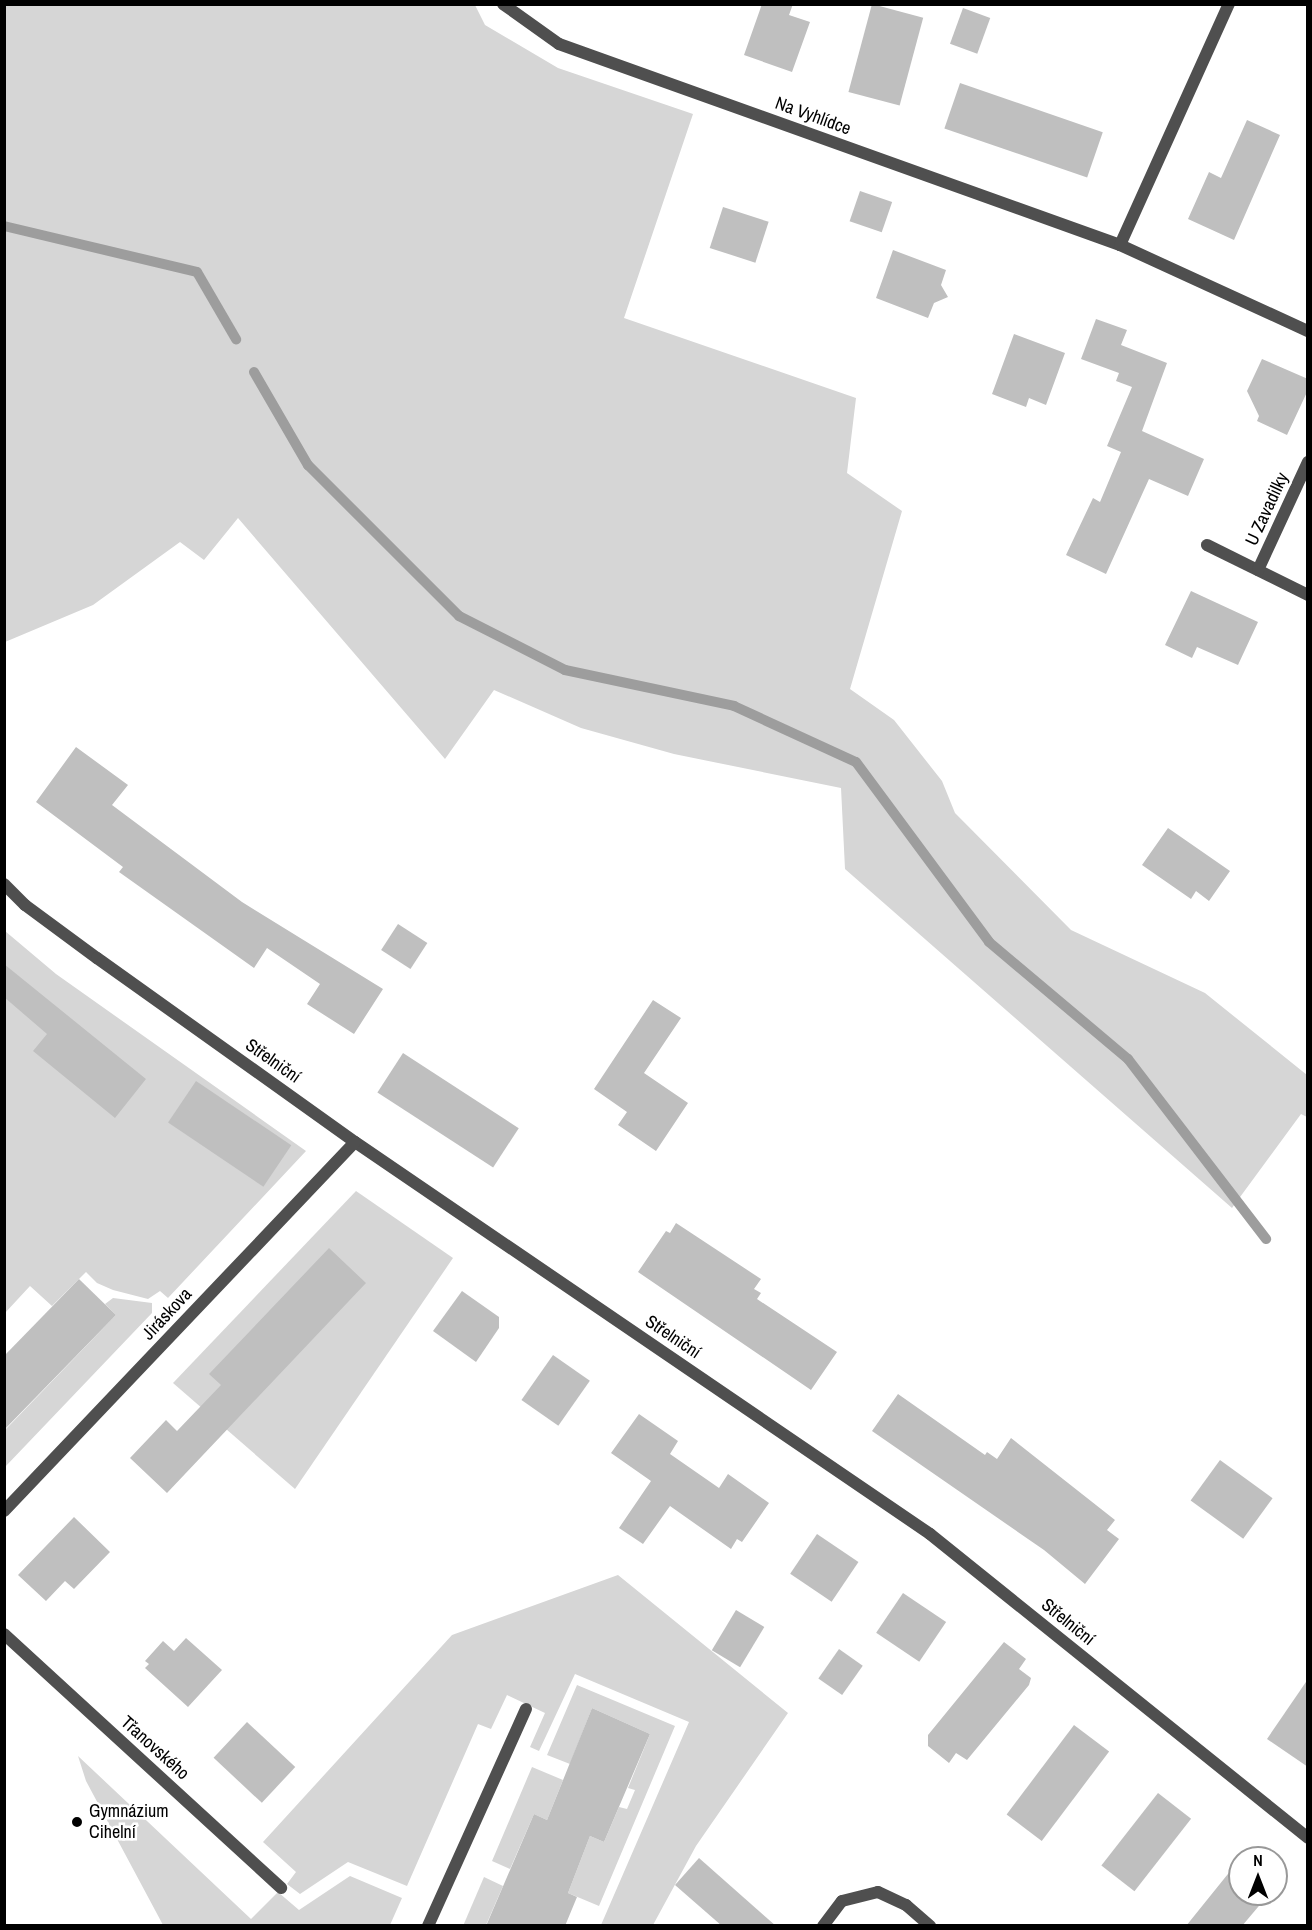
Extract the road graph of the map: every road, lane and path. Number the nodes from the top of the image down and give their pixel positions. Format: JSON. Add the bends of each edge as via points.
{"nodes":[{"id":1,"x":503,"y":4,"type":"edge"},
{"id":2,"x":1229,"y":4,"type":"edge"},
{"id":3,"x":1120,"y":245,"type":"junction"},
{"id":4,"x":1308,"y":331,"type":"edge"},
{"id":5,"x":1308,"y":462,"type":"edge"},
{"id":6,"x":1207,"y":545,"type":"dead end"},
{"id":7,"x":1258,"y":570,"type":"junction"},
{"id":8,"x":1308,"y":594,"type":"edge"},
{"id":9,"x":4,"y":884,"type":"edge"},
{"id":10,"x":355,"y":1142,"type":"junction"},
{"id":11,"x":4,"y":1511,"type":"edge"},
{"id":12,"x":4,"y":1635,"type":"edge"},
{"id":13,"x":526,"y":1709,"type":"dead end"},
{"id":14,"x":1308,"y":1838,"type":"edge"},
{"id":15,"x":281,"y":1888,"type":"dead end"},
{"id":16,"x":428,"y":1926,"type":"edge"},
{"id":17,"x":822,"y":1926,"type":"edge"},
{"id":18,"x":930,"y":1926,"type":"edge"}],
"edges":[{"from":1,"to":3,"type":"street","name":"Na Vyhlídce","via":[[559,44]]},
{"from":2,"to":3,"type":"street"},
{"from":3,"to":4,"type":"street","name":"Na Vyhlídce"},
{"from":5,"to":7,"type":"street","name":"U Zavadilky"},
{"from":6,"to":7,"type":"street","name":"U Zavadilky"},
{"from":7,"to":8,"type":"street","name":"U Zavadilky"},
{"from":9,"to":10,"type":"street","name":"Střelniční","via":[[88,951]]},
{"from":10,"to":11,"type":"street","name":"Jiráskova"},
{"from":10,"to":14,"type":"street","name":"Střelniční","via":[[930,1534]]},
{"from":12,"to":15,"type":"street","name":"Třanovského"},
{"from":13,"to":16,"type":"street"},
{"from":17,"to":18,"type":"street","via":[[842,1901],[878,1892],[906,1905]]}]}
